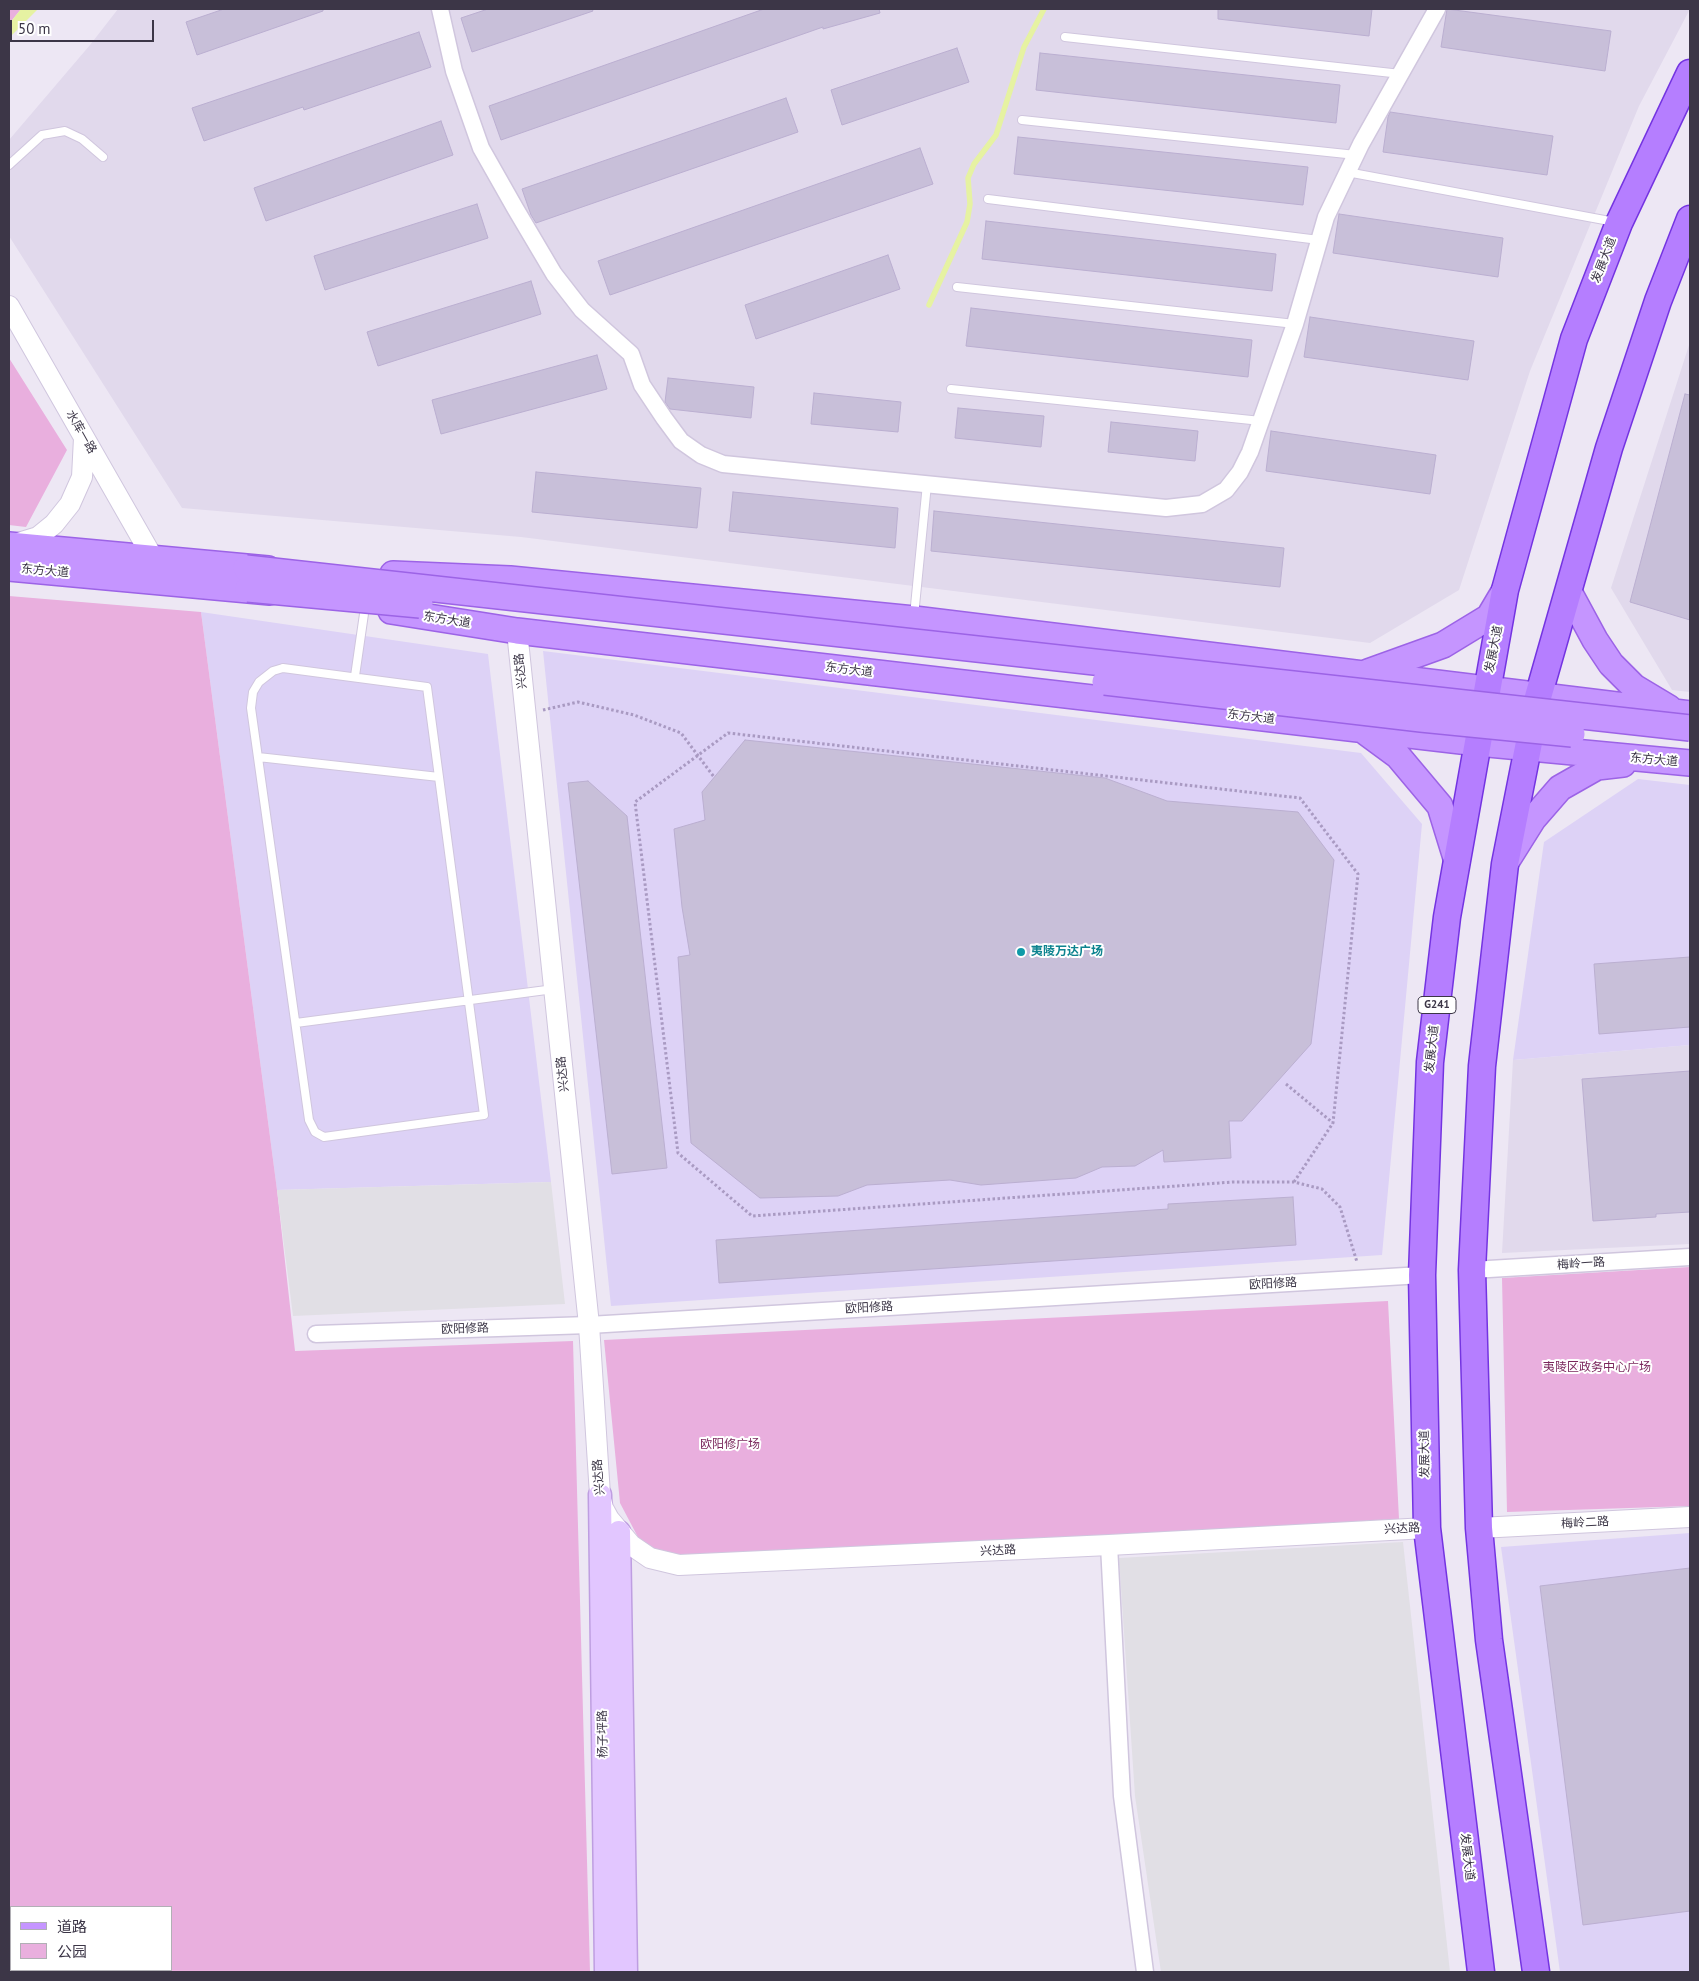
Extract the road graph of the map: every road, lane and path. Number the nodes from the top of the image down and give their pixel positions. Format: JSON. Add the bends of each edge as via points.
{"nodes":[{"id":1,"x":440,"y":9,"type":"edge"},
{"id":2,"x":1437,"y":9,"type":"edge"},
{"id":3,"x":1065,"y":37,"type":"dead end"},
{"id":4,"x":1690,"y":73,"type":"edge"},
{"id":5,"x":1401,"y":74,"type":"junction"},
{"id":6,"x":1022,"y":120,"type":"dead end"},
{"id":7,"x":1356,"y":155,"type":"junction"},
{"id":8,"x":103,"y":157,"type":"dead end"},
{"id":9,"x":9,"y":165,"type":"edge"},
{"id":10,"x":1347,"y":172,"type":"junction"},
{"id":11,"x":988,"y":199,"type":"dead end"},
{"id":12,"x":1690,"y":220,"type":"edge"},
{"id":13,"x":1619,"y":223,"type":"junction"},
{"id":14,"x":1319,"y":240,"type":"junction"},
{"id":15,"x":957,"y":287,"type":"dead end"},
{"id":16,"x":9,"y":306,"type":"edge"},
{"id":17,"x":1295,"y":324,"type":"junction"},
{"id":18,"x":951,"y":389,"type":"dead end"},
{"id":19,"x":1261,"y":421,"type":"junction"},
{"id":20,"x":84,"y":438,"type":"junction"},
{"id":21,"x":927,"y":484,"type":"junction"},
{"id":22,"x":10,"y":553,"type":"edge"},
{"id":23,"x":153,"y":558,"type":"junction"},
{"id":24,"x":247,"y":579,"type":"junction"},
{"id":25,"x":1505,"y":590,"type":"junction"},
{"id":26,"x":1569,"y":592,"type":"junction"},
{"id":27,"x":365,"y":607,"type":"junction"},
{"id":28,"x":914,"y":619,"type":"junction"},
{"id":29,"x":517,"y":631,"type":"junction"},
{"id":30,"x":1362,"y":674,"type":"junction"},
{"id":31,"x":355,"y":676,"type":"junction"},
{"id":32,"x":1486,"y":690,"type":"junction"},
{"id":33,"x":1538,"y":696,"type":"junction"},
{"id":34,"x":526,"y":714,"type":"junction"},
{"id":35,"x":1685,"y":718,"type":"edge"},
{"id":36,"x":1362,"y":730,"type":"junction"},
{"id":37,"x":1478,"y":743,"type":"junction"},
{"id":38,"x":1690,"y":745,"type":"edge"},
{"id":39,"x":1530,"y":748,"type":"junction"},
{"id":40,"x":698,"y":755,"type":"junction"},
{"id":41,"x":258,"y":757,"type":"junction"},
{"id":42,"x":1654,"y":760,"type":"junction"},
{"id":43,"x":1690,"y":763,"type":"edge"},
{"id":44,"x":714,"y":777,"type":"dead end"},
{"id":45,"x":439,"y":778,"type":"junction"},
{"id":46,"x":1457,"y":861,"type":"junction"},
{"id":47,"x":1505,"y":864,"type":"junction"},
{"id":48,"x":554,"y":989,"type":"junction"},
{"id":49,"x":468,"y":1000,"type":"junction"},
{"id":50,"x":296,"y":1023,"type":"dead end"},
{"id":51,"x":1286,"y":1084,"type":"dead end"},
{"id":52,"x":1332,"y":1123,"type":"junction"},
{"id":53,"x":1294,"y":1182,"type":"junction"},
{"id":54,"x":1690,"y":1257,"type":"edge"},
{"id":55,"x":1472,"y":1270,"type":"junction"},
{"id":56,"x":1422,"y":1275,"type":"junction"},
{"id":57,"x":1362,"y":1279,"type":"junction"},
{"id":58,"x":588,"y":1325,"type":"junction"},
{"id":59,"x":316,"y":1334,"type":"dead end"},
{"id":60,"x":600,"y":1495,"type":"junction"},
{"id":61,"x":1690,"y":1517,"type":"edge"},
{"id":62,"x":1427,"y":1528,"type":"junction"},
{"id":63,"x":1479,"y":1528,"type":"junction"},
{"id":64,"x":619,"y":1532,"type":"junction"},
{"id":65,"x":1109,"y":1545,"type":"junction"},
{"id":66,"x":606,"y":1972,"type":"edge"},
{"id":67,"x":626,"y":1972,"type":"edge"},
{"id":68,"x":1145,"y":1972,"type":"edge"},
{"id":69,"x":1481,"y":1972,"type":"edge"},
{"id":70,"x":1536,"y":1972,"type":"edge"}],
"edges":[{"from":1,"to":21,"type":"street","via":[[454,71],[480,148],[554,274],[582,310],[631,354],[642,385],[681,441],[701,455],[724,464]]},
{"from":2,"to":5,"type":"street"},
{"from":3,"to":5,"type":"lane"},
{"from":4,"to":13,"type":"highway","name":"发展大道","number":"G241"},
{"from":5,"to":7,"type":"street"},
{"from":6,"to":7,"type":"lane"},
{"from":7,"to":10,"type":"street"},
{"from":8,"to":9,"type":"lane","via":[[82,139],[65,131],[42,134]]},
{"from":10,"to":13,"type":"lane"},
{"from":10,"to":14,"type":"street"},
{"from":11,"to":14,"type":"lane"},
{"from":12,"to":26,"type":"highway","via":[[1658,301],[1609,448]]},
{"from":13,"to":25,"type":"highway","name":"发展大道","number":"G241","via":[[1574,339]]},
{"from":14,"to":17,"type":"street"},
{"from":15,"to":17,"type":"lane"},
{"from":16,"to":20,"type":"street","name":"水库一路"},
{"from":17,"to":19,"type":"street"},
{"from":18,"to":19,"type":"lane"},
{"from":19,"to":21,"type":"street","via":[[1240,472],[1226,490],[1202,504],[1166,508]]},
{"from":20,"to":22,"type":"street","via":[[82,476],[70,504],[54,524]]},
{"from":20,"to":23,"type":"street","name":"水库一路"},
{"from":21,"to":28,"type":"lane"},
{"from":22,"to":23,"type":"main road","name":"东方大道"},
{"from":22,"to":24,"type":"main road","name":"东方大道"},
{"from":23,"to":24,"type":"main road","name":"东方大道"},
{"from":24,"to":27,"type":"main road","name":"东方大道"},
{"from":24,"to":28,"type":"main road","name":"东方大道","via":[[510,579]]},
{"from":24,"to":35,"type":"main road","bridge":true},
{"from":24,"to":38,"type":"main road","bridge":true,"via":[[1421,719]]},
{"from":25,"to":30,"type":"main road","via":[[1489,617],[1443,646]]},
{"from":25,"to":32,"type":"highway","name":"发展大道","number":"G241"},
{"from":26,"to":33,"type":"highway"},
{"from":26,"to":35,"type":"main road","via":[[1611,664],[1634,687]]},
{"from":27,"to":29,"type":"main road","name":"东方大道"},
{"from":27,"to":31,"type":"lane"},
{"from":28,"to":30,"type":"main road","name":"东方大道"},
{"from":29,"to":34,"type":"street","name":"兴达路"},
{"from":29,"to":36,"type":"main road","name":"东方大道"},
{"from":30,"to":32,"type":"main road","name":"东方大道"},
{"from":31,"to":41,"type":"lane","via":[[283,668],[259,682],[253,692],[251,708]]},
{"from":31,"to":45,"type":"lane","via":[[427,687]]},
{"from":32,"to":33,"type":"main road","name":"东方大道"},
{"from":32,"to":37,"type":"highway","name":"发展大道","number":"G241"},
{"from":33,"to":35,"type":"main road","name":"东方大道"},
{"from":33,"to":39,"type":"highway"},
{"from":34,"to":40,"type":"path","via":[[578,702],[634,715],[681,732]]},
{"from":34,"to":48,"type":"street","name":"兴达路"},
{"from":36,"to":37,"type":"main road","name":"东方大道"},
{"from":36,"to":46,"type":"main road","via":[[1398,756],[1440,806]]},
{"from":37,"to":39,"type":"main road","name":"东方大道"},
{"from":37,"to":46,"type":"highway","name":"发展大道","number":"G241"},
{"from":39,"to":42,"type":"main road","name":"东方大道"},
{"from":39,"to":47,"type":"highway"},
{"from":40,"to":44,"type":"path"},
{"from":40,"to":52,"type":"path","via":[[728,733],[1300,798],[1358,874]]},
{"from":40,"to":53,"type":"path","via":[[635,802],[678,1153],[752,1216],[1232,1182]]},
{"from":41,"to":45,"type":"lane"},
{"from":41,"to":49,"type":"lane","via":[[309,1120],[315,1132],[324,1136],[484,1116]]},
{"from":42,"to":43,"type":"main road","name":"东方大道"},
{"from":42,"to":47,"type":"main road","via":[[1597,767],[1560,788],[1534,819]]},
{"from":45,"to":49,"type":"lane"},
{"from":46,"to":56,"type":"highway","name":"发展大道","number":"G241","via":[[1430,1062]]},
{"from":47,"to":55,"type":"highway","via":[[1482,1066]]},
{"from":48,"to":49,"type":"lane"},
{"from":48,"to":58,"type":"street","name":"兴达路"},
{"from":49,"to":50,"type":"lane"},
{"from":51,"to":52,"type":"path"},
{"from":52,"to":53,"type":"path"},
{"from":53,"to":57,"type":"path","via":[[1322,1189],[1340,1207]]},
{"from":54,"to":55,"type":"street","name":"梅岭一路"},
{"from":55,"to":63,"type":"highway"},
{"from":56,"to":57,"type":"street","name":"欧阳修路"},
{"from":56,"to":62,"type":"highway","name":"发展大道","number":"G241"},
{"from":57,"to":58,"type":"street","name":"欧阳修路"},
{"from":58,"to":59,"type":"street","name":"欧阳修路"},
{"from":58,"to":60,"type":"street","name":"兴达路"},
{"from":60,"to":64,"type":"street","name":"兴达路","via":[[603,1508]]},
{"from":60,"to":66,"type":"main road","name":"杨子坪路"},
{"from":61,"to":63,"type":"street","name":"梅岭二路"},
{"from":62,"to":65,"type":"street","name":"兴达路"},
{"from":62,"to":69,"type":"highway","name":"发展大道","number":"G241"},
{"from":63,"to":70,"type":"highway","via":[[1489,1640]]},
{"from":64,"to":65,"type":"street","name":"兴达路","via":[[650,1558],[679,1565]]},
{"from":64,"to":67,"type":"main road","name":"杨子坪路"},
{"from":65,"to":68,"type":"street","via":[[1122,1796]]}]}
